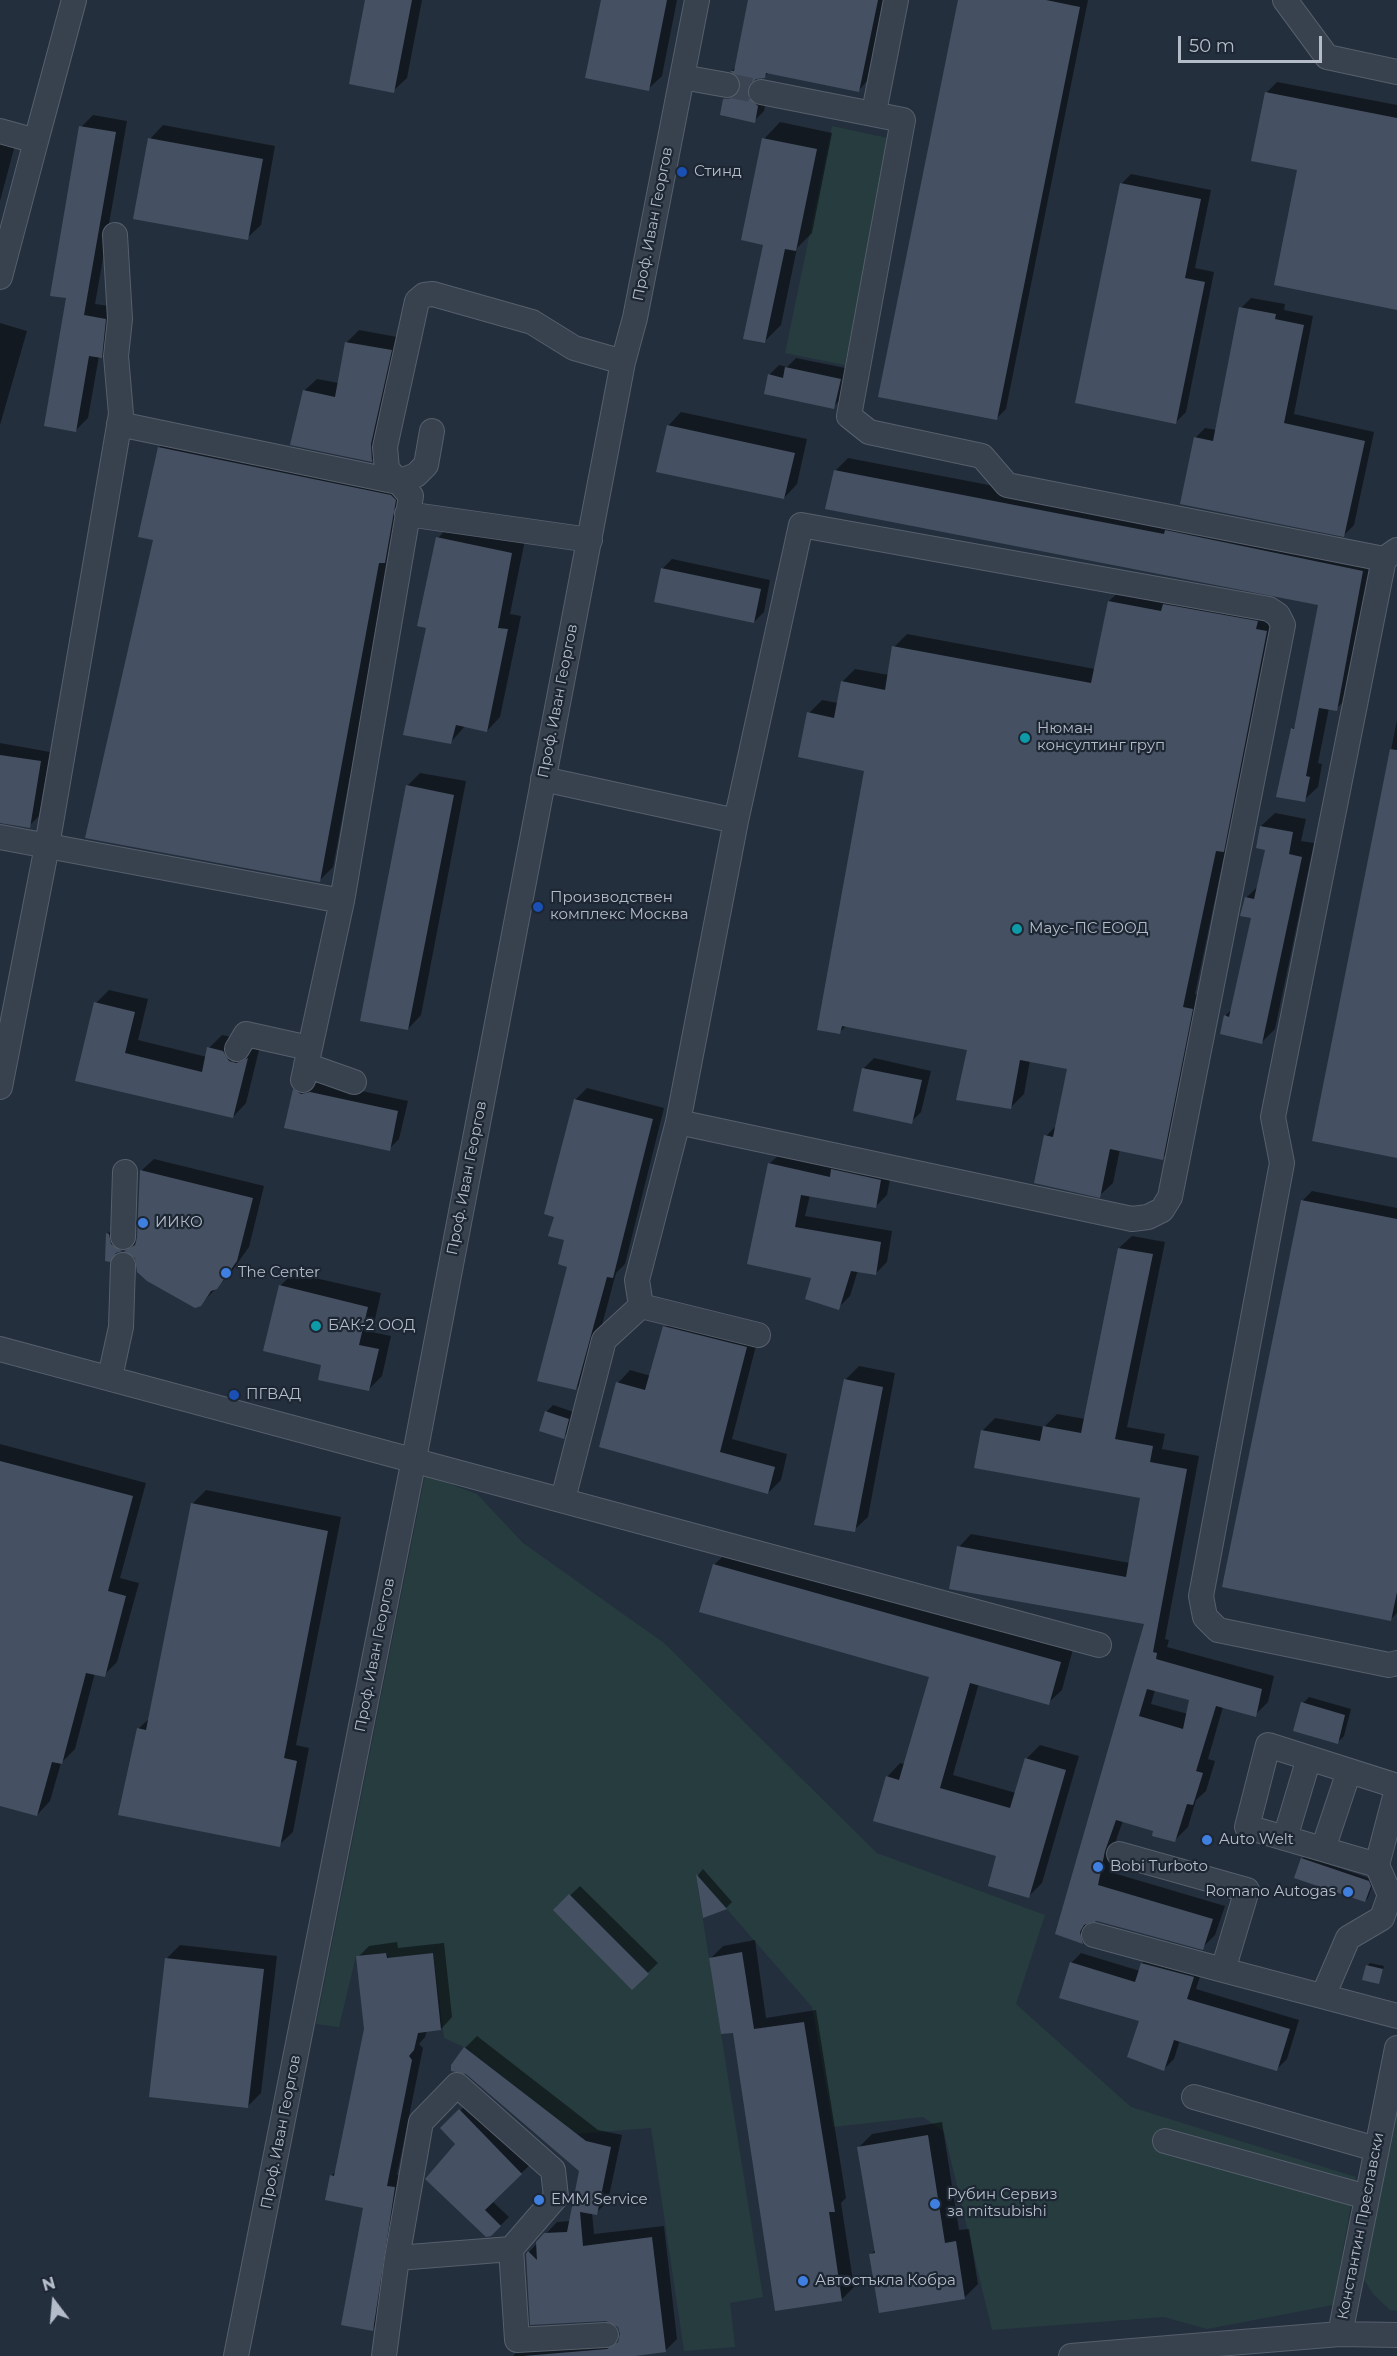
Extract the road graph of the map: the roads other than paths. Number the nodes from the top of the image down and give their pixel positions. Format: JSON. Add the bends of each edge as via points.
{"nodes":[{"id":1,"x":74,"y":0,"type":"edge"},
{"id":2,"x":697,"y":0,"type":"edge"},
{"id":3,"x":896,"y":0,"type":"edge"},
{"id":4,"x":1285,"y":0,"type":"edge"},
{"id":5,"x":1397,"y":72,"type":"edge"},
{"id":6,"x":682,"y":77,"type":"junction"},
{"id":7,"x":727,"y":85,"type":"tunnel mouth"},
{"id":8,"x":761,"y":92,"type":"tunnel mouth"},
{"id":9,"x":868,"y":113,"type":"junction"},
{"id":10,"x":0,"y":131,"type":"edge"},
{"id":11,"x":36,"y":141,"type":"junction"},
{"id":12,"x":115,"y":235,"type":"dead end"},
{"id":13,"x":0,"y":277,"type":"edge"},
{"id":14,"x":623,"y":362,"type":"junction"},
{"id":15,"x":119,"y":424,"type":"junction"},
{"id":16,"x":432,"y":431,"type":"dead end"},
{"id":17,"x":398,"y":482,"type":"junction"},
{"id":18,"x":407,"y":514,"type":"junction"},
{"id":19,"x":591,"y":540,"type":"junction"},
{"id":20,"x":1391,"y":555,"type":"edge"},
{"id":21,"x":543,"y":779,"type":"junction"},
{"id":22,"x":736,"y":821,"type":"junction"},
{"id":23,"x":0,"y":837,"type":"edge"},
{"id":24,"x":47,"y":846,"type":"junction"},
{"id":25,"x":342,"y":901,"type":"junction"},
{"id":26,"x":237,"y":1049,"type":"dead end"},
{"id":27,"x":306,"y":1064,"type":"junction"},
{"id":28,"x":354,"y":1082,"type":"dead end"},
{"id":29,"x":0,"y":1086,"type":"edge"},
{"id":30,"x":678,"y":1122,"type":"junction"},
{"id":31,"x":125,"y":1172,"type":"dead end"},
{"id":32,"x":123,"y":1237,"type":"dead end"},
{"id":33,"x":123,"y":1265,"type":"dead end"},
{"id":34,"x":641,"y":1306,"type":"junction"},
{"id":35,"x":758,"y":1335,"type":"dead end"},
{"id":36,"x":0,"y":1349,"type":"edge"},
{"id":37,"x":110,"y":1377,"type":"junction"},
{"id":38,"x":414,"y":1459,"type":"junction"},
{"id":39,"x":563,"y":1500,"type":"junction"},
{"id":40,"x":1100,"y":1644,"type":"dead end"},
{"id":41,"x":1397,"y":1663,"type":"edge"},
{"id":42,"x":1309,"y":1758,"type":"junction"},
{"id":43,"x":1349,"y":1770,"type":"junction"},
{"id":44,"x":1397,"y":1787,"type":"edge"},
{"id":45,"x":1285,"y":1838,"type":"junction"},
{"id":46,"x":1323,"y":1849,"type":"junction"},
{"id":47,"x":1119,"y":1854,"type":"dead end"},
{"id":48,"x":1377,"y":1865,"type":"junction"},
{"id":49,"x":1094,"y":1935,"type":"dead end"},
{"id":50,"x":1223,"y":1970,"type":"junction"},
{"id":51,"x":1323,"y":1996,"type":"junction"},
{"id":52,"x":1397,"y":2016,"type":"edge"},
{"id":53,"x":1397,"y":2048,"type":"edge"},
{"id":54,"x":1194,"y":2097,"type":"dead end"},
{"id":55,"x":1165,"y":2142,"type":"dead end"},
{"id":56,"x":1376,"y":2149,"type":"junction"},
{"id":57,"x":1367,"y":2197,"type":"junction"},
{"id":58,"x":511,"y":2249,"type":"junction"},
{"id":59,"x":397,"y":2258,"type":"junction"},
{"id":60,"x":1340,"y":2334,"type":"junction"},
{"id":61,"x":606,"y":2335,"type":"dead end"},
{"id":62,"x":1397,"y":2335,"type":"edge"},
{"id":63,"x":1278,"y":2348,"type":"edge"},
{"id":64,"x":241,"y":2350,"type":"edge"},
{"id":65,"x":384,"y":2356,"type":"edge"},
{"id":66,"x":1071,"y":2356,"type":"edge"}],
"edges":[{"from":1,"to":11,"type":"street"},
{"from":2,"to":6,"type":"street","name":"Проф. Иван Георгов"},
{"from":3,"to":9,"type":"street","via":[[875,107]]},
{"from":4,"to":5,"type":"street","via":[[1327,57]]},
{"from":6,"to":7,"type":"street"},
{"from":6,"to":14,"type":"street","name":"Проф. Иван Георгов"},
{"from":8,"to":9,"type":"street"},
{"from":9,"to":20,"type":"street","via":[[903,120],[849,416],[868,432],[982,456],[1007,485]]},
{"from":10,"to":11,"type":"street"},
{"from":11,"to":13,"type":"street"},
{"from":12,"to":15,"type":"street","via":[[120,319],[116,356]]},
{"from":14,"to":17,"type":"street","via":[[574,348],[532,322],[434,294],[424,295],[417,301],[385,447],[387,469]]},
{"from":14,"to":19,"type":"street","name":"Проф. Иван Георгов"},
{"from":15,"to":17,"type":"street"},
{"from":15,"to":24,"type":"street"},
{"from":16,"to":17,"type":"street","via":[[426,465],[417,475]]},
{"from":17,"to":18,"type":"street","via":[[411,496]]},
{"from":18,"to":19,"type":"street"},
{"from":18,"to":25,"type":"street"},
{"from":19,"to":21,"type":"street","name":"Проф. Иван Георгов"},
{"from":20,"to":41,"type":"street","via":[[1273,1117],[1282,1163],[1201,1596],[1205,1617],[1218,1630],[1389,1665]]},
{"from":21,"to":22,"type":"street"},
{"from":21,"to":38,"type":"street","name":"Проф. Иван Георгов"},
{"from":22,"to":30,"type":"street"},
{"from":22,"to":30,"type":"street","via":[[801,525],[1269,609],[1283,625],[1170,1197],[1162,1210],[1132,1219]]},
{"from":23,"to":24,"type":"street"},
{"from":24,"to":25,"type":"street"},
{"from":24,"to":29,"type":"street"},
{"from":25,"to":27,"type":"street"},
{"from":26,"to":27,"type":"street","via":[[246,1034]]},
{"from":27,"to":28,"type":"street"},
{"from":30,"to":34,"type":"street","via":[[638,1280]]},
{"from":31,"to":32,"type":"street"},
{"from":33,"to":37,"type":"street","via":[[122,1326]]},
{"from":34,"to":35,"type":"street"},
{"from":34,"to":39,"type":"street","via":[[604,1340]]},
{"from":36,"to":37,"type":"street"},
{"from":37,"to":38,"type":"street"},
{"from":38,"to":39,"type":"street"},
{"from":38,"to":64,"type":"street","name":"Проф. Иван Георгов"},
{"from":39,"to":40,"type":"street"},
{"from":42,"to":43,"type":"street"},
{"from":42,"to":45,"type":"street"},
{"from":42,"to":45,"type":"street","via":[[1268,1745],[1247,1827]]},
{"from":43,"to":44,"type":"street"},
{"from":43,"to":46,"type":"street"},
{"from":44,"to":48,"type":"street"},
{"from":45,"to":46,"type":"street"},
{"from":46,"to":48,"type":"street"},
{"from":47,"to":50,"type":"street","via":[[1247,1890]]},
{"from":48,"to":51,"type":"street","via":[[1390,1895],[1382,1917],[1348,1938]]},
{"from":49,"to":50,"type":"street"},
{"from":50,"to":51,"type":"street"},
{"from":51,"to":52,"type":"street"},
{"from":53,"to":56,"type":"street","name":"Константин Преславски"},
{"from":54,"to":56,"type":"street"},
{"from":55,"to":57,"type":"street"},
{"from":56,"to":57,"type":"street","name":"Константин Преславски"},
{"from":57,"to":60,"type":"street","name":"Константин Преславски"},
{"from":58,"to":59,"type":"street"},
{"from":58,"to":59,"type":"street","via":[[556,2197],[553,2170],[457,2085],[421,2122]]},
{"from":58,"to":61,"type":"street","via":[[518,2340]]},
{"from":59,"to":65,"type":"street"},
{"from":60,"to":62,"type":"street"},
{"from":60,"to":63,"type":"street"},
{"from":63,"to":66,"type":"street"}]}
